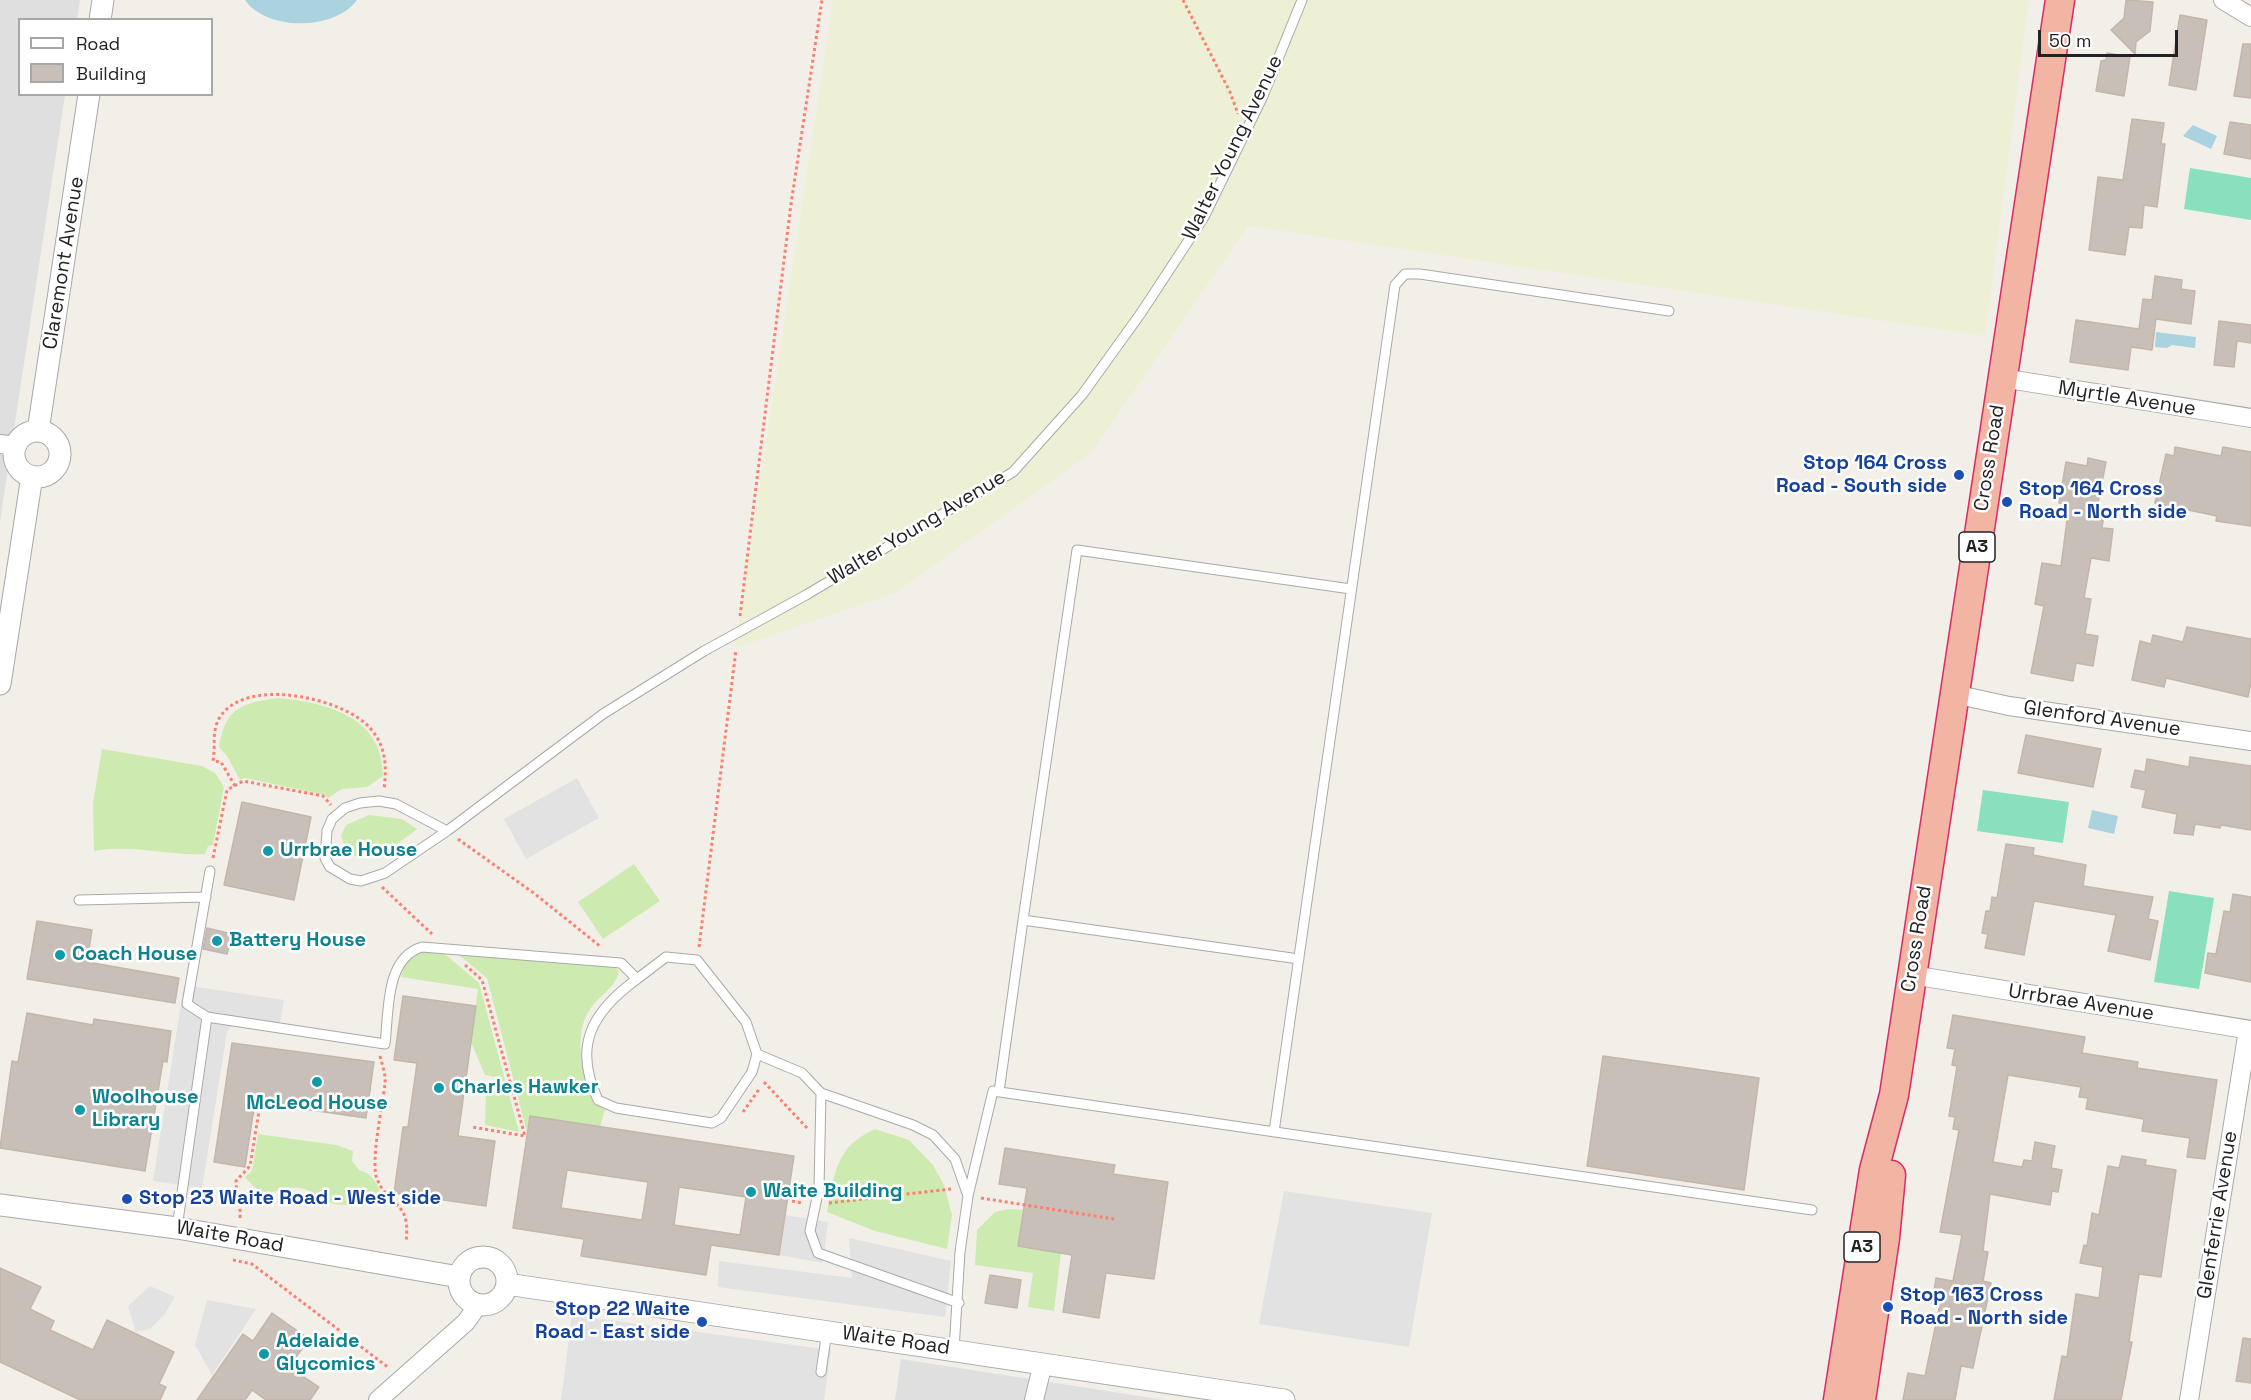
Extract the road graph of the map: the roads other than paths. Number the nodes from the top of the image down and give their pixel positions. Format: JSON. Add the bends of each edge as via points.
{"nodes":[{"id":1,"x":103,"y":0,"type":"edge"},
{"id":2,"x":1302,"y":0,"type":"edge"},
{"id":3,"x":2060,"y":0,"type":"edge"},
{"id":4,"x":2223,"y":0,"type":"edge"},
{"id":5,"x":2251,"y":17,"type":"edge"},
{"id":6,"x":100,"y":18,"type":"edge"},
{"id":7,"x":89,"y":96,"type":"edge"},
{"id":8,"x":1669,"y":311,"type":"dead end"},
{"id":9,"x":2002,"y":378,"type":"junction"},
{"id":10,"x":2251,"y":418,"type":"edge"},
{"id":11,"x":38,"y":431,"type":"junction"},
{"id":12,"x":8,"y":445,"type":"edge"},
{"id":13,"x":32,"y":476,"type":"junction"},
{"id":14,"x":1352,"y":589,"type":"junction"},
{"id":15,"x":0,"y":684,"type":"edge"},
{"id":16,"x":1954,"y":694,"type":"junction"},
{"id":17,"x":2251,"y":741,"type":"edge"},
{"id":18,"x":447,"y":831,"type":"junction"},
{"id":19,"x":210,"y":871,"type":"road end"},
{"id":20,"x":206,"y":897,"type":"junction"},
{"id":21,"x":79,"y":900,"type":"dead end"},
{"id":22,"x":1023,"y":920,"type":"junction"},
{"id":23,"x":1299,"y":959,"type":"junction"},
{"id":24,"x":1912,"y":975,"type":"junction"},
{"id":25,"x":637,"y":979,"type":"junction"},
{"id":26,"x":207,"y":1017,"type":"junction"},
{"id":27,"x":2249,"y":1030,"type":"edge"},
{"id":28,"x":757,"y":1054,"type":"junction"},
{"id":29,"x":999,"y":1092,"type":"junction"},
{"id":30,"x":821,"y":1093,"type":"junction"},
{"id":31,"x":1894,"y":1095,"type":"junction"},
{"id":32,"x":1274,"y":1132,"type":"junction"},
{"id":33,"x":966,"y":1192,"type":"junction"},
{"id":34,"x":0,"y":1205,"type":"edge"},
{"id":35,"x":1812,"y":1210,"type":"dead end"},
{"id":36,"x":177,"y":1228,"type":"junction"},
{"id":37,"x":459,"y":1277,"type":"junction"},
{"id":38,"x":507,"y":1284,"type":"junction"},
{"id":39,"x":959,"y":1303,"type":"junction"},
{"id":40,"x":478,"y":1305,"type":"junction"},
{"id":41,"x":827,"y":1331,"type":"junction"},
{"id":42,"x":954,"y":1350,"type":"junction"},
{"id":43,"x":1042,"y":1363,"type":"junction"},
{"id":44,"x":821,"y":1372,"type":"dead end"},
{"id":45,"x":1261,"y":1398,"type":"edge"},
{"id":46,"x":378,"y":1400,"type":"edge"},
{"id":47,"x":1034,"y":1400,"type":"edge"},
{"id":48,"x":1284,"y":1400,"type":"edge"},
{"id":49,"x":1838,"y":1400,"type":"edge"},
{"id":50,"x":1861,"y":1400,"type":"edge"},
{"id":51,"x":2189,"y":1400,"type":"edge"}],
"edges":[{"from":1,"to":6,"type":"street"},
{"from":2,"to":18,"type":"lane","name":"Walter Young Avenue","via":[[1263,96],[1204,217],[1082,395],[1013,472],[603,714]]},
{"from":3,"to":9,"type":"highway","name":"Cross Road","number":"A3"},
{"from":4,"to":5,"type":"street"},
{"from":7,"to":11,"type":"street","name":"Claremont Avenue"},
{"from":8,"to":14,"type":"lane","via":[[1405,274],[1395,285]]},
{"from":9,"to":10,"type":"street","name":"Myrtle Avenue"},
{"from":9,"to":16,"type":"highway","name":"Cross Road","number":"A3"},
{"from":11,"to":12,"type":"street"},
{"from":11,"to":13,"type":"street","via":[[53,437],[60,451],[54,469],[44,476]]},
{"from":12,"to":13,"type":"street","via":[[18,467]]},
{"from":13,"to":15,"type":"street"},
{"from":14,"to":22,"type":"lane","via":[[1077,550]]},
{"from":14,"to":23,"type":"lane"},
{"from":16,"to":17,"type":"street","name":"Glenford Avenue","via":[[2008,706]]},
{"from":16,"to":24,"type":"highway","name":"Cross Road","number":"A3"},
{"from":18,"to":18,"type":"lane","name":"Walter Young Avenue","via":[[396,804],[360,803],[338,813],[327,831],[325,858],[330,867],[350,879],[373,878]]},
{"from":19,"to":20,"type":"lane"},
{"from":20,"to":21,"type":"lane"},
{"from":20,"to":26,"type":"lane","via":[[187,1005]]},
{"from":22,"to":23,"type":"lane"},
{"from":22,"to":29,"type":"lane"},
{"from":23,"to":32,"type":"lane"},
{"from":24,"to":27,"type":"street","name":"Urrbrae Avenue"},
{"from":24,"to":31,"type":"highway","name":"Cross Road","number":"A3"},
{"from":25,"to":26,"type":"lane","via":[[621,963],[422,947],[404,955],[395,971],[385,1044]]},
{"from":25,"to":28,"type":"lane","via":[[666,957],[697,960],[746,1022]]},
{"from":25,"to":28,"type":"lane","via":[[600,1011],[591,1029],[588,1071],[598,1100],[616,1108],[712,1123],[721,1118],[752,1072]]},
{"from":26,"to":36,"type":"lane"},
{"from":27,"to":51,"type":"street","name":"Glenferrie Avenue"},
{"from":28,"to":30,"type":"lane","via":[[802,1073]]},
{"from":29,"to":32,"type":"lane"},
{"from":29,"to":33,"type":"lane","via":[[993,1091]]},
{"from":30,"to":33,"type":"lane","via":[[933,1135],[955,1159]]},
{"from":30,"to":39,"type":"lane","via":[[819,1188],[810,1231],[818,1252]]},
{"from":31,"to":49,"type":"highway","name":"Cross Road","number":"A3","via":[[1874,1170]]},
{"from":31,"to":50,"type":"highway","name":"Cross Road","number":"A3","via":[[1894,1143],[1885,1238]]},
{"from":32,"to":35,"type":"lane"},
{"from":33,"to":39,"type":"lane"},
{"from":34,"to":36,"type":"street","name":"Waite Road"},
{"from":36,"to":37,"type":"street","name":"Waite Road"},
{"from":37,"to":38,"type":"street","via":[[467,1263],[491,1258],[504,1268]]},
{"from":37,"to":40,"type":"street","via":[[464,1296]]},
{"from":38,"to":40,"type":"street","via":[[500,1299],[487,1306]]},
{"from":38,"to":41,"type":"street","name":"Waite Road"},
{"from":39,"to":42,"type":"lane"},
{"from":40,"to":46,"type":"street","via":[[466,1322]]},
{"from":41,"to":42,"type":"street","name":"Waite Road"},
{"from":41,"to":44,"type":"lane"},
{"from":42,"to":43,"type":"street","name":"Waite Road"},
{"from":43,"to":45,"type":"street","name":"Waite Road"},
{"from":43,"to":47,"type":"street"},
{"from":45,"to":48,"type":"street","name":"Waite Road"}]}
